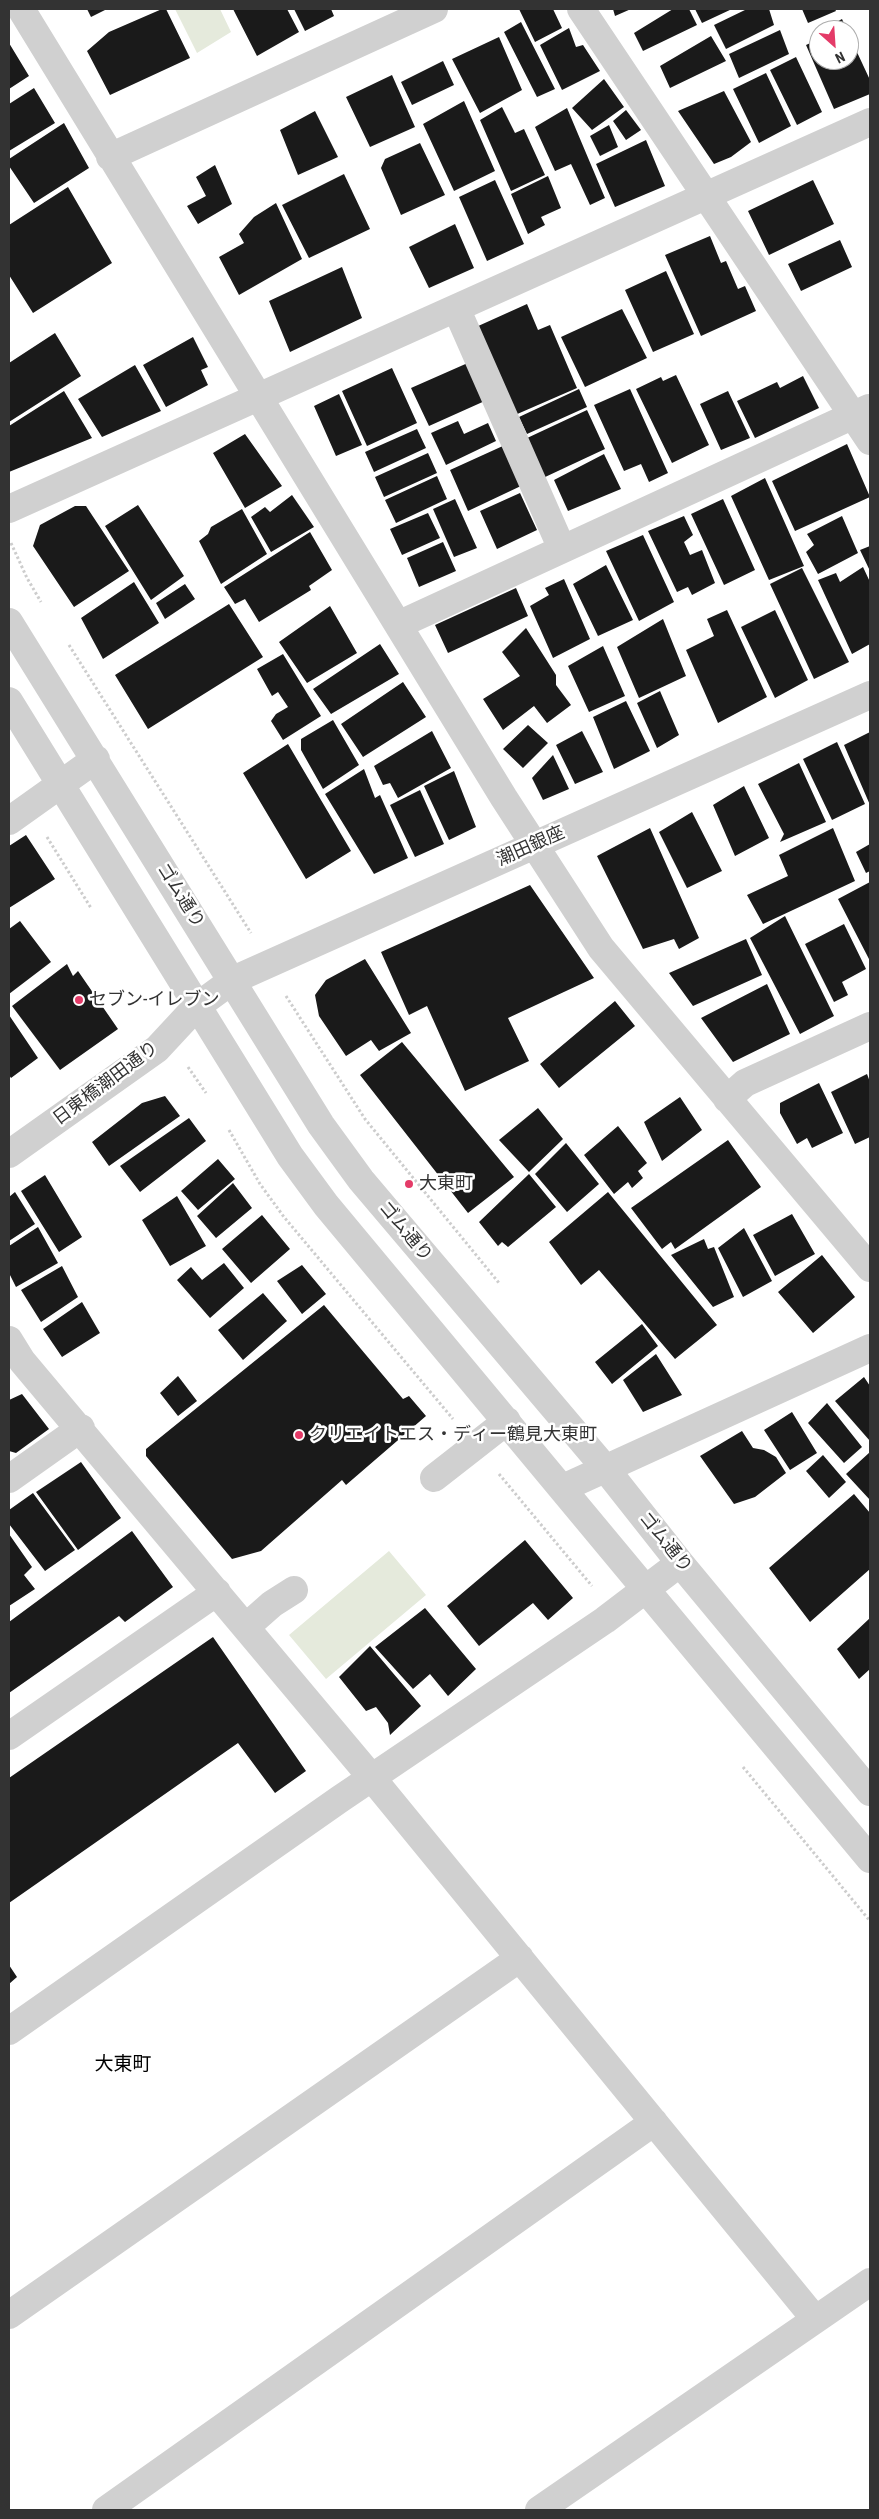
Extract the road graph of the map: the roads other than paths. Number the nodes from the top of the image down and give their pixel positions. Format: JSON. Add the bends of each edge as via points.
{"nodes":[{"id":1,"x":21,"y":9,"type":"edge"},
{"id":2,"x":434,"y":9,"type":"edge"},
{"id":3,"x":581,"y":9,"type":"edge"},
{"id":4,"x":870,"y":122,"type":"edge"},
{"id":5,"x":110,"y":157,"type":"junction"},
{"id":6,"x":705,"y":195,"type":"junction"},
{"id":7,"x":456,"y":308,"type":"junction"},
{"id":8,"x":258,"y":398,"type":"junction"},
{"id":9,"x":862,"y":411,"type":"edge"},
{"id":10,"x":870,"y":441,"type":"edge"},
{"id":11,"x":9,"y":509,"type":"edge"},
{"id":12,"x":562,"y":549,"type":"junction"},
{"id":13,"x":9,"y":622,"type":"edge"},
{"id":14,"x":398,"y":625,"type":"junction"},
{"id":15,"x":870,"y":695,"type":"edge"},
{"id":16,"x":9,"y":701,"type":"edge"},
{"id":17,"x":96,"y":758,"type":"junction"},
{"id":18,"x":60,"y":782,"type":"junction"},
{"id":19,"x":9,"y":821,"type":"edge"},
{"id":20,"x":534,"y":845,"type":"junction"},
{"id":21,"x":233,"y":980,"type":"junction"},
{"id":22,"x":196,"y":1007,"type":"junction"},
{"id":23,"x":870,"y":1026,"type":"edge"},
{"id":24,"x":727,"y":1099,"type":"junction"},
{"id":25,"x":9,"y":1154,"type":"edge"},
{"id":26,"x":870,"y":1268,"type":"edge"},
{"id":27,"x":9,"y":1340,"type":"edge"},
{"id":28,"x":870,"y":1348,"type":"edge"},
{"id":29,"x":506,"y":1421,"type":"junction"},
{"id":30,"x":81,"y":1428,"type":"junction"},
{"id":31,"x":605,"y":1468,"type":"junction"},
{"id":32,"x":434,"y":1478,"type":"dead end"},
{"id":33,"x":9,"y":1479,"type":"edge"},
{"id":34,"x":563,"y":1488,"type":"junction"},
{"id":35,"x":680,"y":1563,"type":"junction"},
{"id":36,"x":644,"y":1588,"type":"junction"},
{"id":37,"x":294,"y":1590,"type":"dead end"},
{"id":38,"x":217,"y":1592,"type":"junction"},
{"id":39,"x":246,"y":1627,"type":"junction"},
{"id":40,"x":9,"y":1736,"type":"edge"},
{"id":41,"x":372,"y":1778,"type":"junction"},
{"id":42,"x":870,"y":1792,"type":"edge"},
{"id":43,"x":870,"y":1859,"type":"edge"},
{"id":44,"x":520,"y":1958,"type":"junction"},
{"id":45,"x":9,"y":2031,"type":"edge"},
{"id":46,"x":654,"y":2122,"type":"junction"},
{"id":47,"x":870,"y":2282,"type":"edge"},
{"id":48,"x":9,"y":2316,"type":"edge"},
{"id":49,"x":815,"y":2319,"type":"junction"},
{"id":50,"x":106,"y":2510,"type":"edge"},
{"id":51,"x":539,"y":2510,"type":"edge"}],
"edges":[{"from":1,"to":5,"type":"street"},
{"from":2,"to":5,"type":"street"},
{"from":3,"to":6,"type":"street"},
{"from":4,"to":6,"type":"street"},
{"from":5,"to":8,"type":"street"},
{"from":6,"to":7,"type":"street"},
{"from":6,"to":9,"type":"street"},
{"from":7,"to":8,"type":"street"},
{"from":7,"to":12,"type":"street"},
{"from":8,"to":11,"type":"street"},
{"from":8,"to":14,"type":"street"},
{"from":9,"to":10,"type":"street"},
{"from":9,"to":12,"type":"street"},
{"from":12,"to":14,"type":"street"},
{"from":13,"to":17,"type":"street","name":"ゴム通り"},
{"from":14,"to":20,"type":"street"},
{"from":15,"to":20,"type":"street","name":"潮田銀座"},
{"from":16,"to":18,"type":"street"},
{"from":17,"to":18,"type":"street"},
{"from":17,"to":21,"type":"street","name":"ゴム通り"},
{"from":18,"to":19,"type":"street"},
{"from":18,"to":22,"type":"street"},
{"from":20,"to":21,"type":"street","name":"潮田銀座"},
{"from":20,"to":24,"type":"street","via":[[601,948]]},
{"from":21,"to":22,"type":"street","name":"潮田銀座"},
{"from":21,"to":31,"type":"street","name":"ゴム通り","via":[[321,1125],[361,1180]]},
{"from":22,"to":25,"type":"street","name":"日東橋潮田通り","via":[[157,1049]]},
{"from":22,"to":29,"type":"street","via":[[290,1156],[326,1205]]},
{"from":23,"to":24,"type":"street","via":[[745,1083]]},
{"from":24,"to":26,"type":"street"},
{"from":27,"to":30,"type":"street","via":[[22,1361]]},
{"from":28,"to":31,"type":"street"},
{"from":29,"to":32,"type":"street"},
{"from":29,"to":34,"type":"street"},
{"from":30,"to":33,"type":"street"},
{"from":30,"to":38,"type":"street"},
{"from":31,"to":34,"type":"street"},
{"from":31,"to":35,"type":"street","name":"ゴム通り"},
{"from":34,"to":36,"type":"street"},
{"from":35,"to":36,"type":"street"},
{"from":35,"to":42,"type":"street","name":"ゴム通り"},
{"from":36,"to":41,"type":"street","via":[[598,1625]]},
{"from":36,"to":43,"type":"street"},
{"from":37,"to":39,"type":"street"},
{"from":38,"to":39,"type":"street"},
{"from":38,"to":40,"type":"street"},
{"from":39,"to":41,"type":"street"},
{"from":41,"to":44,"type":"street"},
{"from":41,"to":45,"type":"street"},
{"from":44,"to":46,"type":"street"},
{"from":44,"to":48,"type":"street"},
{"from":46,"to":49,"type":"street"},
{"from":46,"to":50,"type":"street"},
{"from":47,"to":49,"type":"street"},
{"from":49,"to":51,"type":"street"}]}
